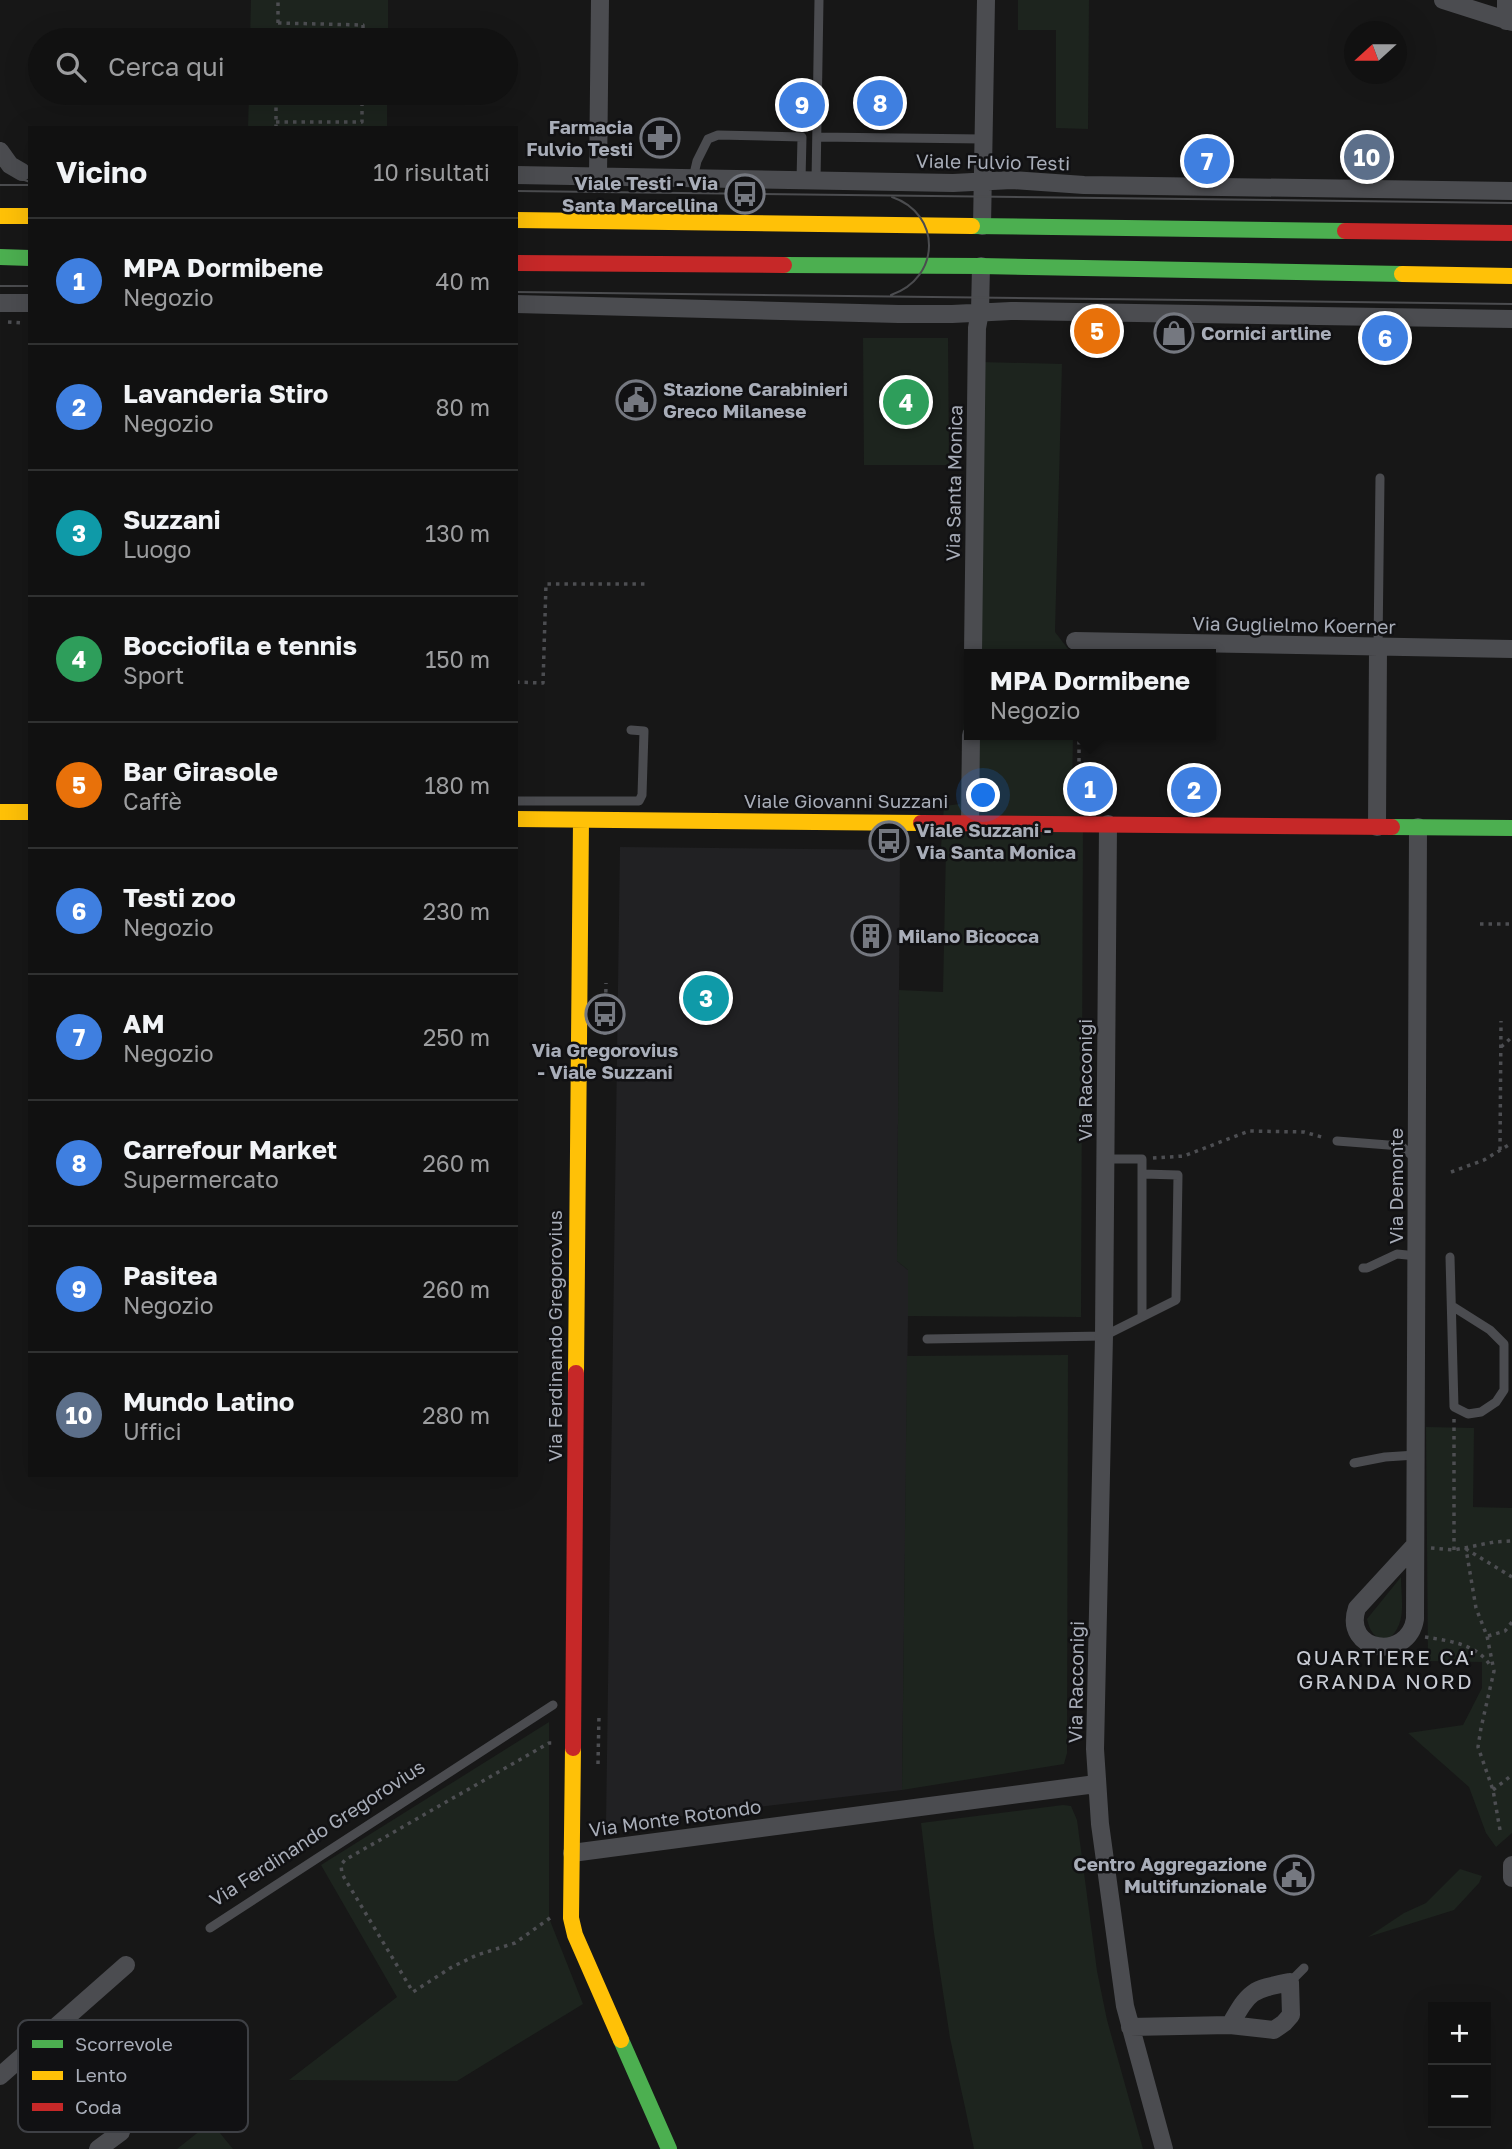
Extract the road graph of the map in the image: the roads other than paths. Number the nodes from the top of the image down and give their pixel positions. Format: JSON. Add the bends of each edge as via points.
{"nodes":[{"id":1,"x":600,"y":0,"type":"edge"},
{"id":2,"x":819,"y":0,"type":"edge"},
{"id":3,"x":986,"y":0,"type":"edge"},
{"id":4,"x":1443,"y":0,"type":"edge"},
{"id":5,"x":1506,"y":0,"type":"edge"},
{"id":6,"x":1509,"y":21,"type":"edge"},
{"id":7,"x":817,"y":137,"type":"junction"},
{"id":8,"x":983,"y":139,"type":"junction"},
{"id":9,"x":0,"y":151,"type":"edge"},
{"id":10,"x":0,"y":172,"type":"edge"},
{"id":11,"x":26,"y":172,"type":"edge"},
{"id":12,"x":518,"y":176,"type":"edge"},
{"id":13,"x":598,"y":176,"type":"junction"},
{"id":14,"x":693,"y":178,"type":"junction"},
{"id":15,"x":808,"y":180,"type":"junction"},
{"id":16,"x":983,"y":180,"type":"junction"},
{"id":17,"x":1512,"y":191,"type":"edge"},
{"id":18,"x":0,"y":216,"type":"edge"},
{"id":19,"x":28,"y":216,"type":"edge"},
{"id":20,"x":518,"y":220,"type":"edge"},
{"id":21,"x":982,"y":226,"type":"junction"},
{"id":22,"x":1512,"y":233,"type":"edge"},
{"id":23,"x":982,"y":255,"type":"junction"},
{"id":24,"x":0,"y":257,"type":"edge"},
{"id":25,"x":28,"y":258,"type":"edge"},
{"id":26,"x":518,"y":263,"type":"edge"},
{"id":27,"x":1512,"y":276,"type":"edge"},
{"id":28,"x":0,"y":303,"type":"edge"},
{"id":29,"x":28,"y":303,"type":"edge"},
{"id":30,"x":518,"y":304,"type":"edge"},
{"id":31,"x":980,"y":312,"type":"junction"},
{"id":32,"x":1512,"y":319,"type":"edge"},
{"id":33,"x":1380,"y":478,"type":"dead end"},
{"id":34,"x":1075,"y":641,"type":"dead end"},
{"id":35,"x":1378,"y":648,"type":"junction"},
{"id":36,"x":973,"y":649,"type":"edge"},
{"id":37,"x":1512,"y":649,"type":"edge"},
{"id":38,"x":631,"y":730,"type":"dead end"},
{"id":39,"x":971,"y":740,"type":"edge"},
{"id":40,"x":518,"y":801,"type":"edge"},
{"id":41,"x":0,"y":811,"type":"edge"},
{"id":42,"x":28,"y":812,"type":"edge"},
{"id":43,"x":518,"y":819,"type":"edge"},
{"id":44,"x":581,"y":820,"type":"junction"},
{"id":45,"x":970,"y":823,"type":"junction"},
{"id":46,"x":1108,"y":824,"type":"junction"},
{"id":47,"x":1377,"y":827,"type":"junction"},
{"id":48,"x":1418,"y":827,"type":"junction"},
{"id":49,"x":1512,"y":828,"type":"edge"},
{"id":50,"x":1337,"y":1140,"type":"road end"},
{"id":51,"x":1106,"y":1159,"type":"junction"},
{"id":52,"x":1417,"y":1160,"type":"junction"},
{"id":53,"x":1143,"y":1174,"type":"junction"},
{"id":54,"x":1417,"y":1256,"type":"junction"},
{"id":55,"x":1450,"y":1257,"type":"dead end"},
{"id":56,"x":1363,"y":1268,"type":"dead end"},
{"id":57,"x":1452,"y":1306,"type":"junction"},
{"id":58,"x":1142,"y":1317,"type":"junction"},
{"id":59,"x":1104,"y":1336,"type":"junction"},
{"id":60,"x":926,"y":1339,"type":"dead end"},
{"id":61,"x":1416,"y":1455,"type":"junction"},
{"id":62,"x":1354,"y":1463,"type":"dead end"},
{"id":63,"x":1415,"y":1545,"type":"junction"},
{"id":64,"x":553,"y":1705,"type":"dead end"},
{"id":65,"x":1096,"y":1784,"type":"junction"},
{"id":66,"x":572,"y":1853,"type":"junction"},
{"id":67,"x":1512,"y":1865,"type":"edge"},
{"id":68,"x":1512,"y":1878,"type":"edge"},
{"id":69,"x":210,"y":1928,"type":"dead end"},
{"id":70,"x":126,"y":1965,"type":"dead end"},
{"id":71,"x":1304,"y":1968,"type":"dead end"},
{"id":72,"x":1290,"y":1982,"type":"junction"},
{"id":73,"x":64,"y":2020,"type":"edge"},
{"id":74,"x":1230,"y":2025,"type":"junction"},
{"id":75,"x":1130,"y":2026,"type":"junction"},
{"id":76,"x":18,"y":2060,"type":"edge"},
{"id":77,"x":0,"y":2076,"type":"edge"},
{"id":78,"x":121,"y":2132,"type":"dead end"},
{"id":79,"x":98,"y":2149,"type":"edge"},
{"id":80,"x":669,"y":2149,"type":"edge"},
{"id":81,"x":1164,"y":2149,"type":"edge"}],
"edges":[{"from":1,"to":13,"type":"street"},
{"from":2,"to":7,"type":"lane"},
{"from":3,"to":8,"type":"street"},
{"from":4,"to":6,"type":"street"},
{"from":5,"to":6,"type":"street"},
{"from":7,"to":8,"type":"lane"},
{"from":7,"to":15,"type":"lane"},
{"from":8,"to":16,"type":"street"},
{"from":9,"to":11,"type":"street","via":[[6,161]]},
{"from":10,"to":11,"type":"street"},
{"from":12,"to":13,"type":"street","name":"Viale Fulvio Testi"},
{"from":13,"to":14,"type":"street","name":"Viale Fulvio Testi"},
{"from":14,"to":15,"type":"street","name":"Viale Fulvio Testi"},
{"from":14,"to":15,"type":"lane","via":[[708,139],[718,135],[802,137]]},
{"from":15,"to":16,"type":"street","name":"Viale Fulvio Testi"},
{"from":16,"to":17,"type":"street","name":"Viale Fulvio Testi"},
{"from":16,"to":21,"type":"street"},
{"from":18,"to":19,"type":"street"},
{"from":20,"to":21,"type":"street"},
{"from":21,"to":22,"type":"street"},
{"from":21,"to":23,"type":"street"},
{"from":23,"to":26,"type":"street"},
{"from":23,"to":27,"type":"street"},
{"from":23,"to":31,"type":"street","name":"Via Santa Monica"},
{"from":24,"to":25,"type":"street"},
{"from":28,"to":29,"type":"street"},
{"from":30,"to":31,"type":"street","via":[[750,312]]},
{"from":31,"to":32,"type":"street"},
{"from":31,"to":36,"type":"street","name":"Via Santa Monica"},
{"from":33,"to":35,"type":"lane"},
{"from":34,"to":35,"type":"street","name":"Via Guglielmo Koerner"},
{"from":35,"to":37,"type":"street","name":"Via Guglielmo Koerner"},
{"from":35,"to":47,"type":"street"},
{"from":38,"to":40,"type":"lane","via":[[644,731],[639,801]]},
{"from":39,"to":45,"type":"street"},
{"from":41,"to":42,"type":"street"},
{"from":43,"to":44,"type":"street","name":"Viale Giovanni Suzzani"},
{"from":44,"to":45,"type":"street","name":"Viale Giovanni Suzzani"},
{"from":44,"to":66,"type":"street","name":"Via Ferdinando Gregorovius"},
{"from":45,"to":46,"type":"street","name":"Viale Giovanni Suzzani"},
{"from":46,"to":47,"type":"street","name":"Viale Giovanni Suzzani"},
{"from":46,"to":51,"type":"street","name":"Via Racconigi"},
{"from":47,"to":48,"type":"street","name":"Viale Giovanni Suzzani"},
{"from":48,"to":49,"type":"street","name":"Viale Giovanni Suzzani"},
{"from":48,"to":52,"type":"street","name":"Via Demonte"},
{"from":50,"to":52,"type":"lane","via":[[1401,1146]]},
{"from":51,"to":53,"type":"lane","via":[[1142,1159]]},
{"from":51,"to":59,"type":"street","name":"Via Racconigi"},
{"from":52,"to":54,"type":"street","name":"Via Demonte"},
{"from":53,"to":58,"type":"lane"},
{"from":53,"to":58,"type":"lane","via":[[1178,1175],[1175,1300]]},
{"from":54,"to":56,"type":"lane","via":[[1397,1254]]},
{"from":54,"to":61,"type":"street","name":"Via Demonte"},
{"from":55,"to":57,"type":"lane"},
{"from":57,"to":57,"type":"lane","via":[[1454,1407],[1468,1414],[1481,1412],[1504,1390],[1504,1344]]},
{"from":58,"to":59,"type":"lane"},
{"from":59,"to":60,"type":"lane"},
{"from":59,"to":65,"type":"street","name":"Via Racconigi"},
{"from":61,"to":62,"type":"lane"},
{"from":61,"to":63,"type":"street","name":"Via Demonte"},
{"from":63,"to":63,"type":"street","name":"Via Demonte","via":[[1360,1604],[1357,1630],[1374,1647],[1393,1645],[1409,1634],[1415,1619]]},
{"from":64,"to":69,"type":"lane","name":"Via Ferdinando Gregorovius"},
{"from":65,"to":66,"type":"street","name":"Via Monte Rotondo"},
{"from":65,"to":75,"type":"street","name":"Via Racconigi","via":[[1109,1903]]},
{"from":66,"to":80,"type":"street","name":"Via Monte Rotondo","via":[[573,1930]]},
{"from":67,"to":68,"type":"street"},
{"from":70,"to":73,"type":"street"},
{"from":71,"to":72,"type":"lane"},
{"from":72,"to":74,"type":"street","via":[[1253,1991]]},
{"from":72,"to":74,"type":"street","via":[[1290,2015],[1284,2023],[1274,2030]]},
{"from":74,"to":75,"type":"street"},
{"from":75,"to":81,"type":"street","name":"Via Racconigi"},
{"from":76,"to":77,"type":"street"},
{"from":78,"to":79,"type":"street"}]}
